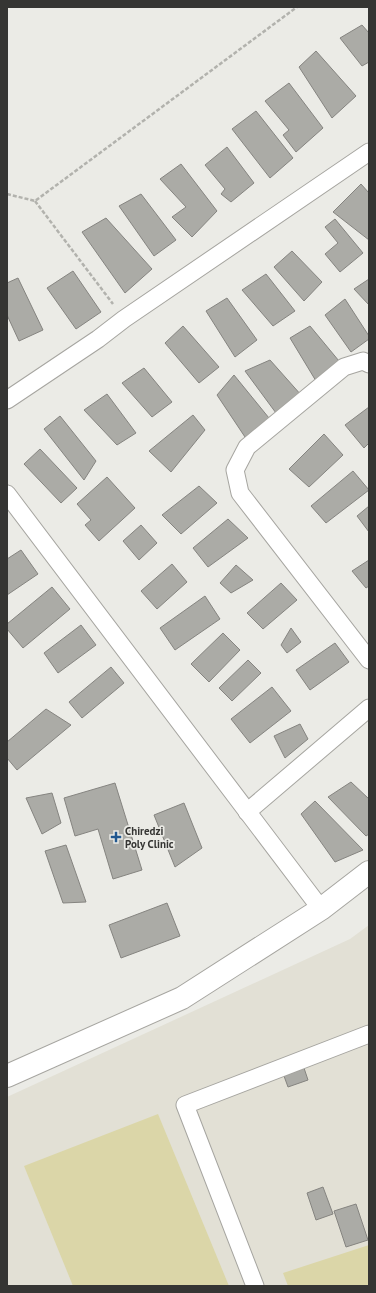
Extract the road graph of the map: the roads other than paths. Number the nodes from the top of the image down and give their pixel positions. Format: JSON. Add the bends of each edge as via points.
{"nodes":[{"id":1,"x":369,"y":152,"type":"edge"},
{"id":2,"x":369,"y":364,"type":"edge"},
{"id":3,"x":7,"y":400,"type":"edge"},
{"id":4,"x":7,"y":494,"type":"edge"},
{"id":5,"x":369,"y":660,"type":"edge"},
{"id":6,"x":369,"y":708,"type":"edge"},
{"id":7,"x":246,"y":812,"type":"junction"},
{"id":8,"x":369,"y":872,"type":"edge"},
{"id":9,"x":320,"y":910,"type":"junction"},
{"id":10,"x":369,"y":1034,"type":"edge"},
{"id":11,"x":7,"y":1076,"type":"edge"},
{"id":12,"x":255,"y":1286,"type":"edge"}],
"edges":[{"from":1,"to":3,"type":"street"},
{"from":2,"to":5,"type":"street","via":[[363,361],[344,367],[247,447],[235,470],[240,493]]},
{"from":4,"to":7,"type":"street"},
{"from":6,"to":7,"type":"street"},
{"from":7,"to":9,"type":"street"},
{"from":8,"to":9,"type":"street"},
{"from":9,"to":11,"type":"street","via":[[182,998]]},
{"from":10,"to":12,"type":"street","via":[[184,1104]]}]}
